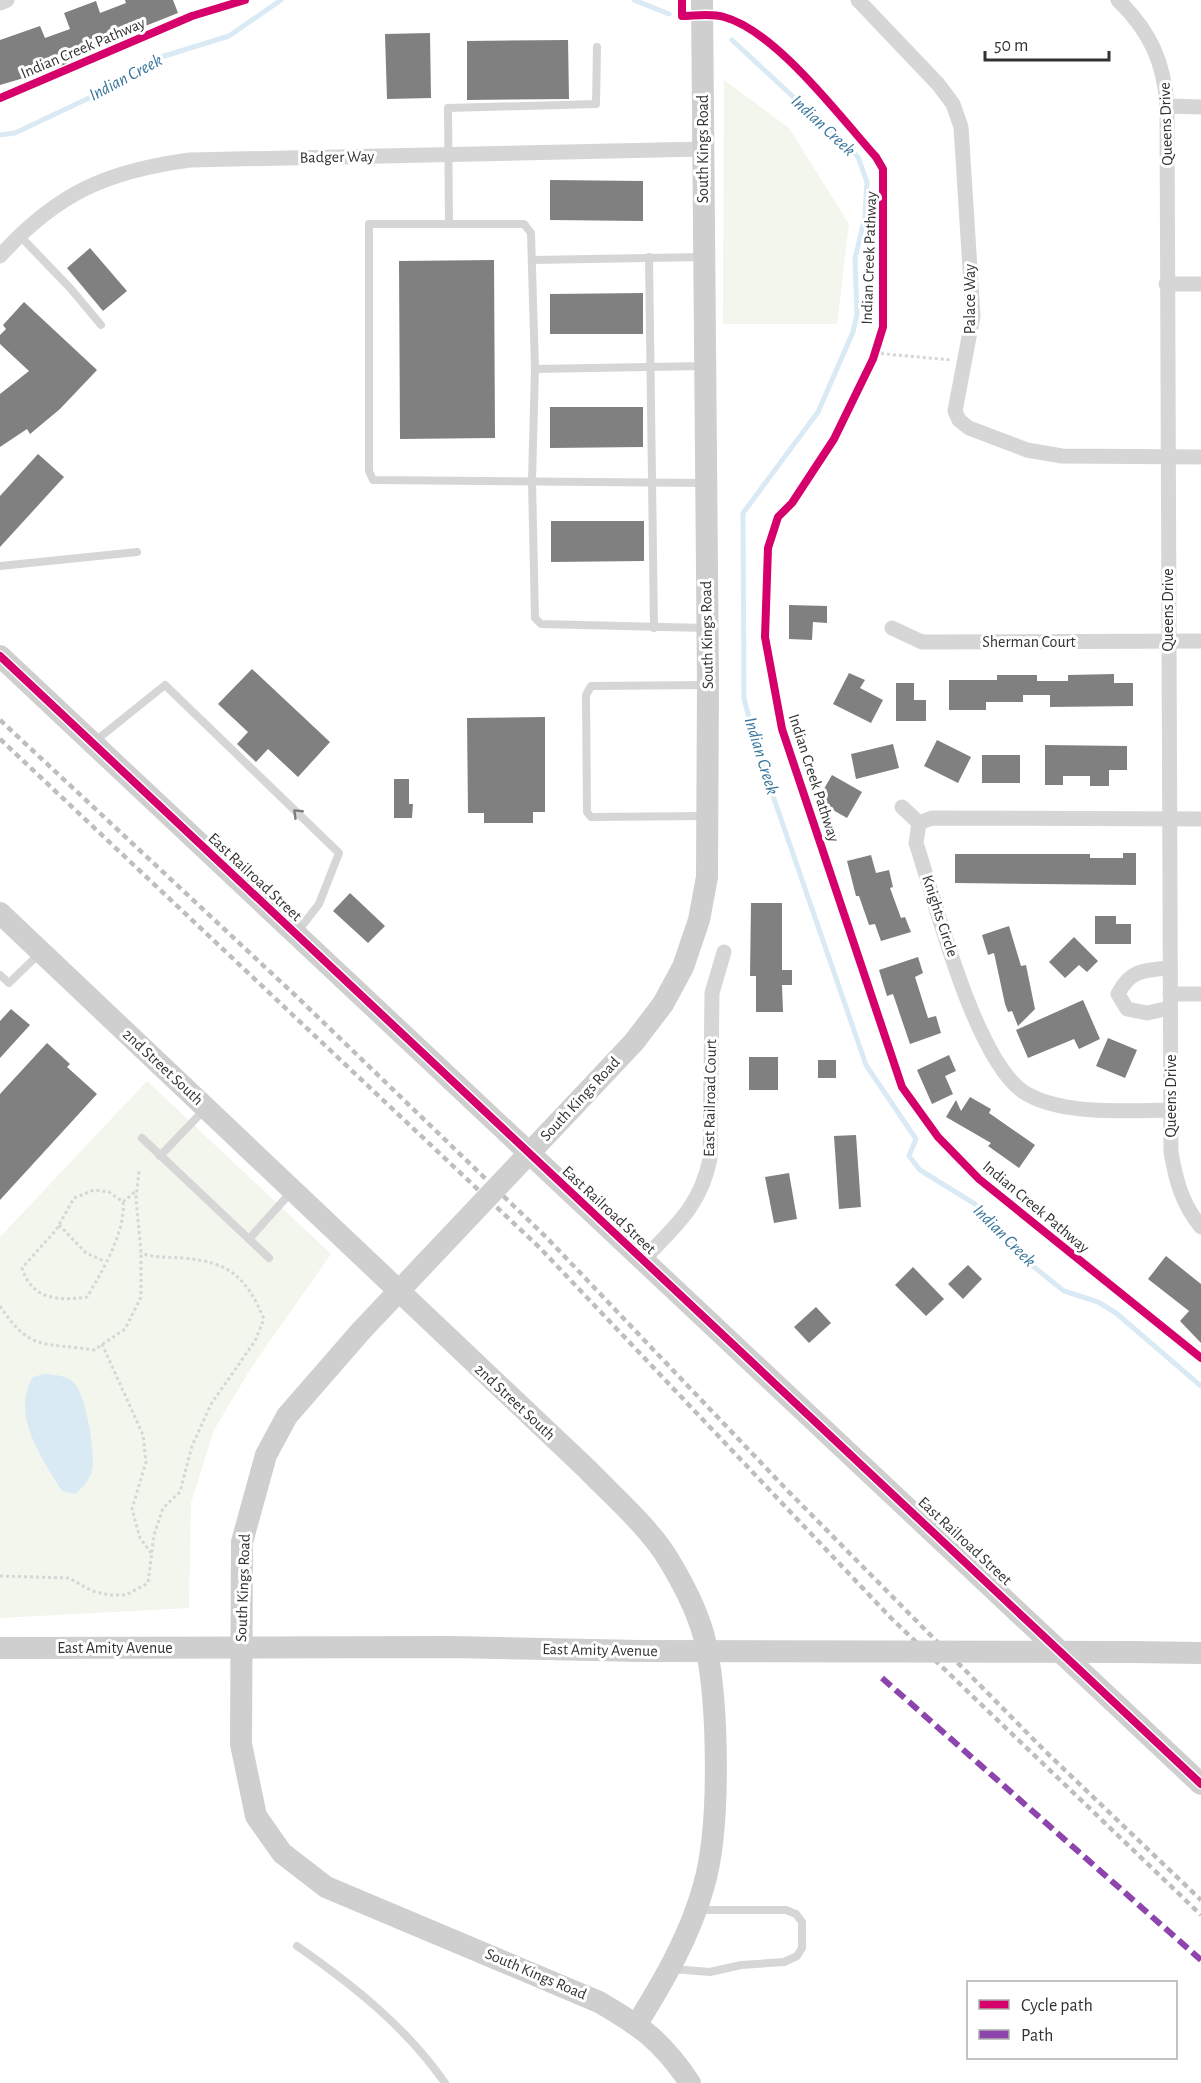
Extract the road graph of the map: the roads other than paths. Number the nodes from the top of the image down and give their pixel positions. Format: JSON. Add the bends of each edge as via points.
{"nodes":[{"id":1,"x":7,"y":0,"type":"edge"},
{"id":2,"x":702,"y":0,"type":"edge"},
{"id":3,"x":858,"y":0,"type":"edge"},
{"id":4,"x":1118,"y":0,"type":"edge"},
{"id":5,"x":0,"y":3,"type":"edge"},
{"id":6,"x":597,"y":47,"type":"dead end"},
{"id":7,"x":1167,"y":106,"type":"junction"},
{"id":8,"x":1201,"y":107,"type":"edge"},
{"id":9,"x":703,"y":149,"type":"junction"},
{"id":10,"x":447,"y":154,"type":"junction"},
{"id":11,"x":449,"y":224,"type":"junction"},
{"id":12,"x":19,"y":235,"type":"junction"},
{"id":13,"x":0,"y":256,"type":"edge"},
{"id":14,"x":650,"y":257,"type":"junction"},
{"id":15,"x":704,"y":257,"type":"junction"},
{"id":16,"x":533,"y":260,"type":"junction"},
{"id":17,"x":1166,"y":284,"type":"junction"},
{"id":18,"x":1201,"y":284,"type":"edge"},
{"id":19,"x":101,"y":325,"type":"dead end"},
{"id":20,"x":652,"y":366,"type":"junction"},
{"id":21,"x":704,"y":366,"type":"junction"},
{"id":22,"x":535,"y":369,"type":"junction"},
{"id":23,"x":1167,"y":458,"type":"junction"},
{"id":24,"x":1201,"y":458,"type":"edge"},
{"id":25,"x":532,"y":481,"type":"junction"},
{"id":26,"x":653,"y":483,"type":"junction"},
{"id":27,"x":705,"y":483,"type":"junction"},
{"id":28,"x":137,"y":552,"type":"dead end"},
{"id":29,"x":0,"y":566,"type":"edge"},
{"id":30,"x":654,"y":628,"type":"junction"},
{"id":31,"x":707,"y":628,"type":"junction"},
{"id":32,"x":892,"y":628,"type":"dead end"},
{"id":33,"x":1169,"y":641,"type":"junction"},
{"id":34,"x":1201,"y":641,"type":"edge"},
{"id":35,"x":0,"y":656,"type":"edge"},
{"id":36,"x":708,"y":685,"type":"junction"},
{"id":37,"x":93,"y":743,"type":"junction"},
{"id":38,"x":902,"y":807,"type":"dead end"},
{"id":39,"x":708,"y":816,"type":"junction"},
{"id":40,"x":1170,"y":819,"type":"junction"},
{"id":41,"x":1201,"y":819,"type":"edge"},
{"id":42,"x":919,"y":823,"type":"junction"},
{"id":43,"x":0,"y":913,"type":"edge"},
{"id":44,"x":296,"y":934,"type":"junction"},
{"id":45,"x":41,"y":951,"type":"junction"},
{"id":46,"x":724,"y":952,"type":"dead end"},
{"id":47,"x":1170,"y":968,"type":"junction"},
{"id":48,"x":0,"y":975,"type":"edge"},
{"id":49,"x":1201,"y":994,"type":"edge"},
{"id":50,"x":1170,"y":1001,"type":"junction"},
{"id":51,"x":206,"y":1108,"type":"junction"},
{"id":52,"x":1171,"y":1110,"type":"junction"},
{"id":53,"x":142,"y":1138,"type":"dead end"},
{"id":54,"x":160,"y":1156,"type":"junction"},
{"id":55,"x":293,"y":1190,"type":"junction"},
{"id":56,"x":1201,"y":1227,"type":"edge"},
{"id":57,"x":249,"y":1239,"type":"junction"},
{"id":58,"x":269,"y":1258,"type":"dead end"},
{"id":59,"x":643,"y":1260,"type":"junction"},
{"id":60,"x":0,"y":1648,"type":"edge"},
{"id":61,"x":241,"y":1648,"type":"junction"},
{"id":62,"x":1201,"y":1653,"type":"edge"},
{"id":63,"x":1201,"y":1784,"type":"edge"},
{"id":64,"x":695,"y":1911,"type":"junction"},
{"id":65,"x":297,"y":1946,"type":"dead end"},
{"id":66,"x":671,"y":1969,"type":"junction"},
{"id":67,"x":638,"y":2024,"type":"junction"},
{"id":68,"x":684,"y":2078,"type":"edge"},
{"id":69,"x":445,"y":2083,"type":"edge"}],
"edges":[{"from":1,"to":5,"type":"street"},
{"from":2,"to":9,"type":"main road","name":"South Kings Road"},
{"from":3,"to":23,"type":"street","name":"Palace Way","via":[[938,84],[954,104],[961,127],[973,316],[955,411],[959,420],[979,433],[1044,454]]},
{"from":4,"to":7,"type":"street","name":"Queens Drive","via":[[1156,51],[1165,76]]},
{"from":6,"to":10,"type":"lane","via":[[596,105],[448,108]]},
{"from":7,"to":8,"type":"street"},
{"from":7,"to":17,"type":"street","name":"Queens Drive"},
{"from":9,"to":10,"type":"street","name":"Badger Way"},
{"from":9,"to":15,"type":"main road","name":"South Kings Road"},
{"from":10,"to":11,"type":"lane"},
{"from":10,"to":12,"type":"street","name":"Badger Way","via":[[190,160],[143,167],[73,194]]},
{"from":11,"to":16,"type":"lane","via":[[524,224],[531,233]]},
{"from":11,"to":25,"type":"lane","via":[[369,224],[369,471],[373,480]]},
{"from":12,"to":13,"type":"street","name":"Badger Way"},
{"from":12,"to":19,"type":"lane"},
{"from":14,"to":15,"type":"lane"},
{"from":14,"to":16,"type":"lane"},
{"from":14,"to":20,"type":"lane"},
{"from":15,"to":21,"type":"main road","name":"South Kings Road"},
{"from":16,"to":22,"type":"lane"},
{"from":17,"to":18,"type":"street"},
{"from":17,"to":23,"type":"street","name":"Queens Drive"},
{"from":20,"to":21,"type":"lane"},
{"from":20,"to":22,"type":"lane"},
{"from":20,"to":26,"type":"lane"},
{"from":21,"to":27,"type":"main road","name":"South Kings Road"},
{"from":22,"to":25,"type":"lane"},
{"from":23,"to":24,"type":"street"},
{"from":23,"to":33,"type":"street","name":"Queens Drive"},
{"from":25,"to":26,"type":"lane"},
{"from":25,"to":30,"type":"lane","via":[[535,618],[541,624]]},
{"from":26,"to":27,"type":"lane"},
{"from":26,"to":30,"type":"lane"},
{"from":27,"to":31,"type":"main road","name":"South Kings Road"},
{"from":28,"to":29,"type":"lane"},
{"from":30,"to":31,"type":"lane"},
{"from":31,"to":36,"type":"main road","name":"South Kings Road"},
{"from":32,"to":33,"type":"street","name":"Sherman Court","via":[[922,642]]},
{"from":33,"to":34,"type":"street","name":"Sherman Court"},
{"from":33,"to":40,"type":"street","name":"Queens Drive"},
{"from":35,"to":37,"type":"main road","name":"East Railroad Street"},
{"from":36,"to":39,"type":"main road","name":"South Kings Road"},
{"from":36,"to":39,"type":"lane","via":[[591,686],[586,706],[587,812],[591,817]]},
{"from":37,"to":44,"type":"main road","name":"East Railroad Street"},
{"from":44,"to":37,"type":"lane","one_way":true,"via":[[319,904],[339,853],[165,685]]},
{"from":38,"to":42,"type":"street"},
{"from":39,"to":61,"type":"main road","name":"South Kings Road","bridge":true,"via":[[705,888],[699,920],[683,967],[663,1004],[634,1042],[360,1331],[288,1416],[266,1455],[242,1542]]},
{"from":40,"to":41,"type":"street"},
{"from":40,"to":42,"type":"street","via":[[932,818]]},
{"from":40,"to":47,"type":"street","name":"Queens Drive"},
{"from":42,"to":52,"type":"street","name":"Knights Circle","via":[[916,843],[972,1016],[1008,1079],[1027,1095],[1062,1106]]},
{"from":43,"to":45,"type":"main road","name":"2nd Street South"},
{"from":44,"to":59,"type":"main road","name":"East Railroad Street"},
{"from":45,"to":48,"type":"lane","via":[[9,983]]},
{"from":45,"to":51,"type":"main road","name":"2nd Street South"},
{"from":46,"to":59,"type":"street","name":"East Railroad Court","via":[[712,993],[710,1159],[705,1184],[694,1205]]},
{"from":47,"to":50,"type":"street","name":"Queens Drive"},
{"from":47,"to":50,"type":"street","via":[[1146,970],[1126,979],[1118,994],[1127,1009],[1147,1013]]},
{"from":49,"to":50,"type":"street"},
{"from":50,"to":52,"type":"street","name":"Queens Drive"},
{"from":51,"to":54,"type":"lane"},
{"from":51,"to":55,"type":"main road","name":"2nd Street South"},
{"from":52,"to":56,"type":"street","name":"Queens Drive","via":[[1176,1184],[1187,1211]]},
{"from":53,"to":54,"type":"lane"},
{"from":54,"to":57,"type":"lane"},
{"from":55,"to":57,"type":"lane"},
{"from":55,"to":64,"type":"main road","name":"2nd Street South","via":[[588,1470],[669,1559],[692,1603],[705,1643],[712,1686],[713,1829],[704,1884]]},
{"from":57,"to":58,"type":"lane"},
{"from":59,"to":63,"type":"main road","name":"East Railroad Street"},
{"from":60,"to":61,"type":"main road","name":"East Amity Avenue"},
{"from":61,"to":62,"type":"main road","name":"East Amity Avenue","bridge":true},
{"from":61,"to":67,"type":"main road","name":"South Kings Road","via":[[241,1744],[247,1778],[256,1816],[282,1853],[326,1887],[599,2002]]},
{"from":64,"to":66,"type":"main road","name":"2nd Street South"},
{"from":64,"to":66,"type":"lane","via":[[786,1910],[802,1922],[802,1948],[797,1956],[784,1962],[711,1972]]},
{"from":65,"to":69,"type":"lane","via":[[344,1978],[394,2022]]},
{"from":66,"to":67,"type":"main road","name":"2nd Street South"},
{"from":67,"to":68,"type":"main road","name":"South Kings Road","via":[[670,2052]]}]}
